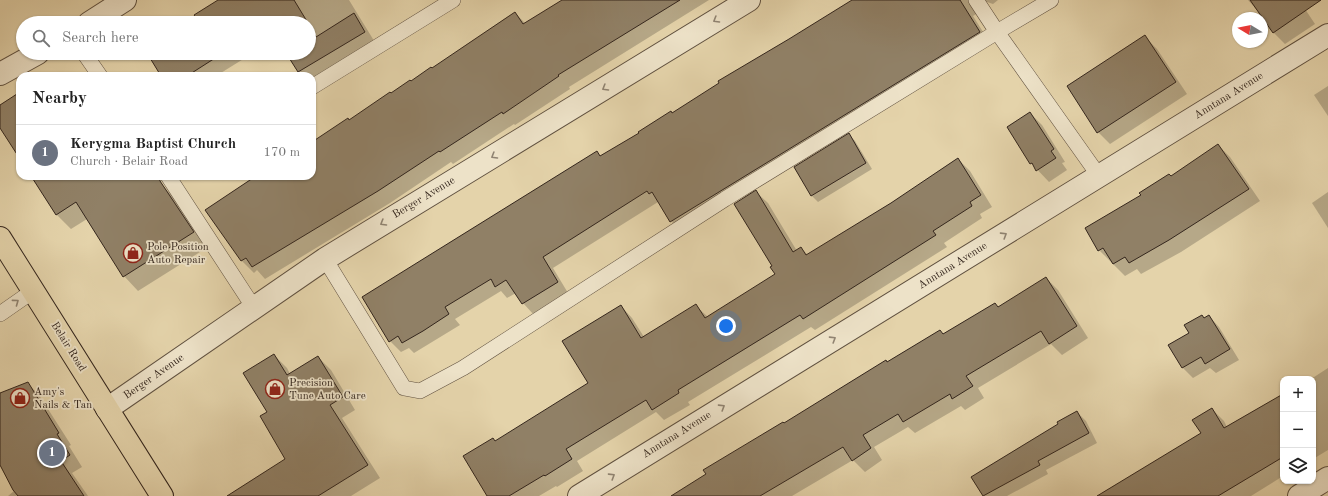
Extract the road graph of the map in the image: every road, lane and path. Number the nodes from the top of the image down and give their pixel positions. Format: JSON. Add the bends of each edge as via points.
{"nodes":[{"id":1,"x":126,"y":0,"type":"edge"},
{"id":2,"x":453,"y":0,"type":"edge"},
{"id":3,"x":749,"y":0,"type":"edge"},
{"id":4,"x":976,"y":0,"type":"edge"},
{"id":5,"x":1052,"y":0,"type":"edge"},
{"id":6,"x":100,"y":16,"type":"edge"},
{"id":7,"x":997,"y":32,"type":"junction"},
{"id":8,"x":1328,"y":36,"type":"edge"},
{"id":9,"x":25,"y":60,"type":"edge"},
{"id":10,"x":89,"y":60,"type":"edge"},
{"id":11,"x":97,"y":72,"type":"edge"},
{"id":12,"x":0,"y":74,"type":"edge"},
{"id":13,"x":316,"y":85,"type":"edge"},
{"id":14,"x":1099,"y":176,"type":"junction"},
{"id":15,"x":171,"y":180,"type":"edge"},
{"id":16,"x":0,"y":238,"type":"edge"},
{"id":17,"x":325,"y":259,"type":"junction"},
{"id":18,"x":33,"y":291,"type":"junction"},
{"id":19,"x":254,"y":308,"type":"junction"},
{"id":20,"x":0,"y":314,"type":"edge"},
{"id":21,"x":108,"y":409,"type":"junction"},
{"id":22,"x":1328,"y":478,"type":"edge"},
{"id":23,"x":162,"y":496,"type":"edge"},
{"id":24,"x":578,"y":496,"type":"edge"},
{"id":25,"x":1299,"y":496,"type":"edge"}],
"edges":[{"from":1,"to":6,"type":"street"},
{"from":2,"to":13,"type":"lane"},
{"from":3,"to":17,"type":"street","name":"Berger Avenue","one_way":true},
{"from":4,"to":7,"type":"lane"},
{"from":5,"to":7,"type":"lane"},
{"from":7,"to":14,"type":"lane"},
{"from":7,"to":17,"type":"lane","via":[[726,199],[463,368],[420,391],[404,388]]},
{"from":8,"to":14,"type":"street","name":"Anntana Avenue"},
{"from":9,"to":12,"type":"street"},
{"from":10,"to":11,"type":"lane"},
{"from":24,"to":14,"type":"street","name":"Anntana Avenue","one_way":true},
{"from":15,"to":19,"type":"lane"},
{"from":16,"to":18,"type":"main road","name":"Belair Road"},
{"from":17,"to":19,"type":"street","name":"Berger Avenue"},
{"from":20,"to":18,"type":"lane","one_way":true},
{"from":18,"to":21,"type":"main road","name":"Belair Road"},
{"from":19,"to":21,"type":"street","name":"Berger Avenue"},
{"from":21,"to":23,"type":"main road","name":"Belair Road"},
{"from":22,"to":25,"type":"street"}]}
